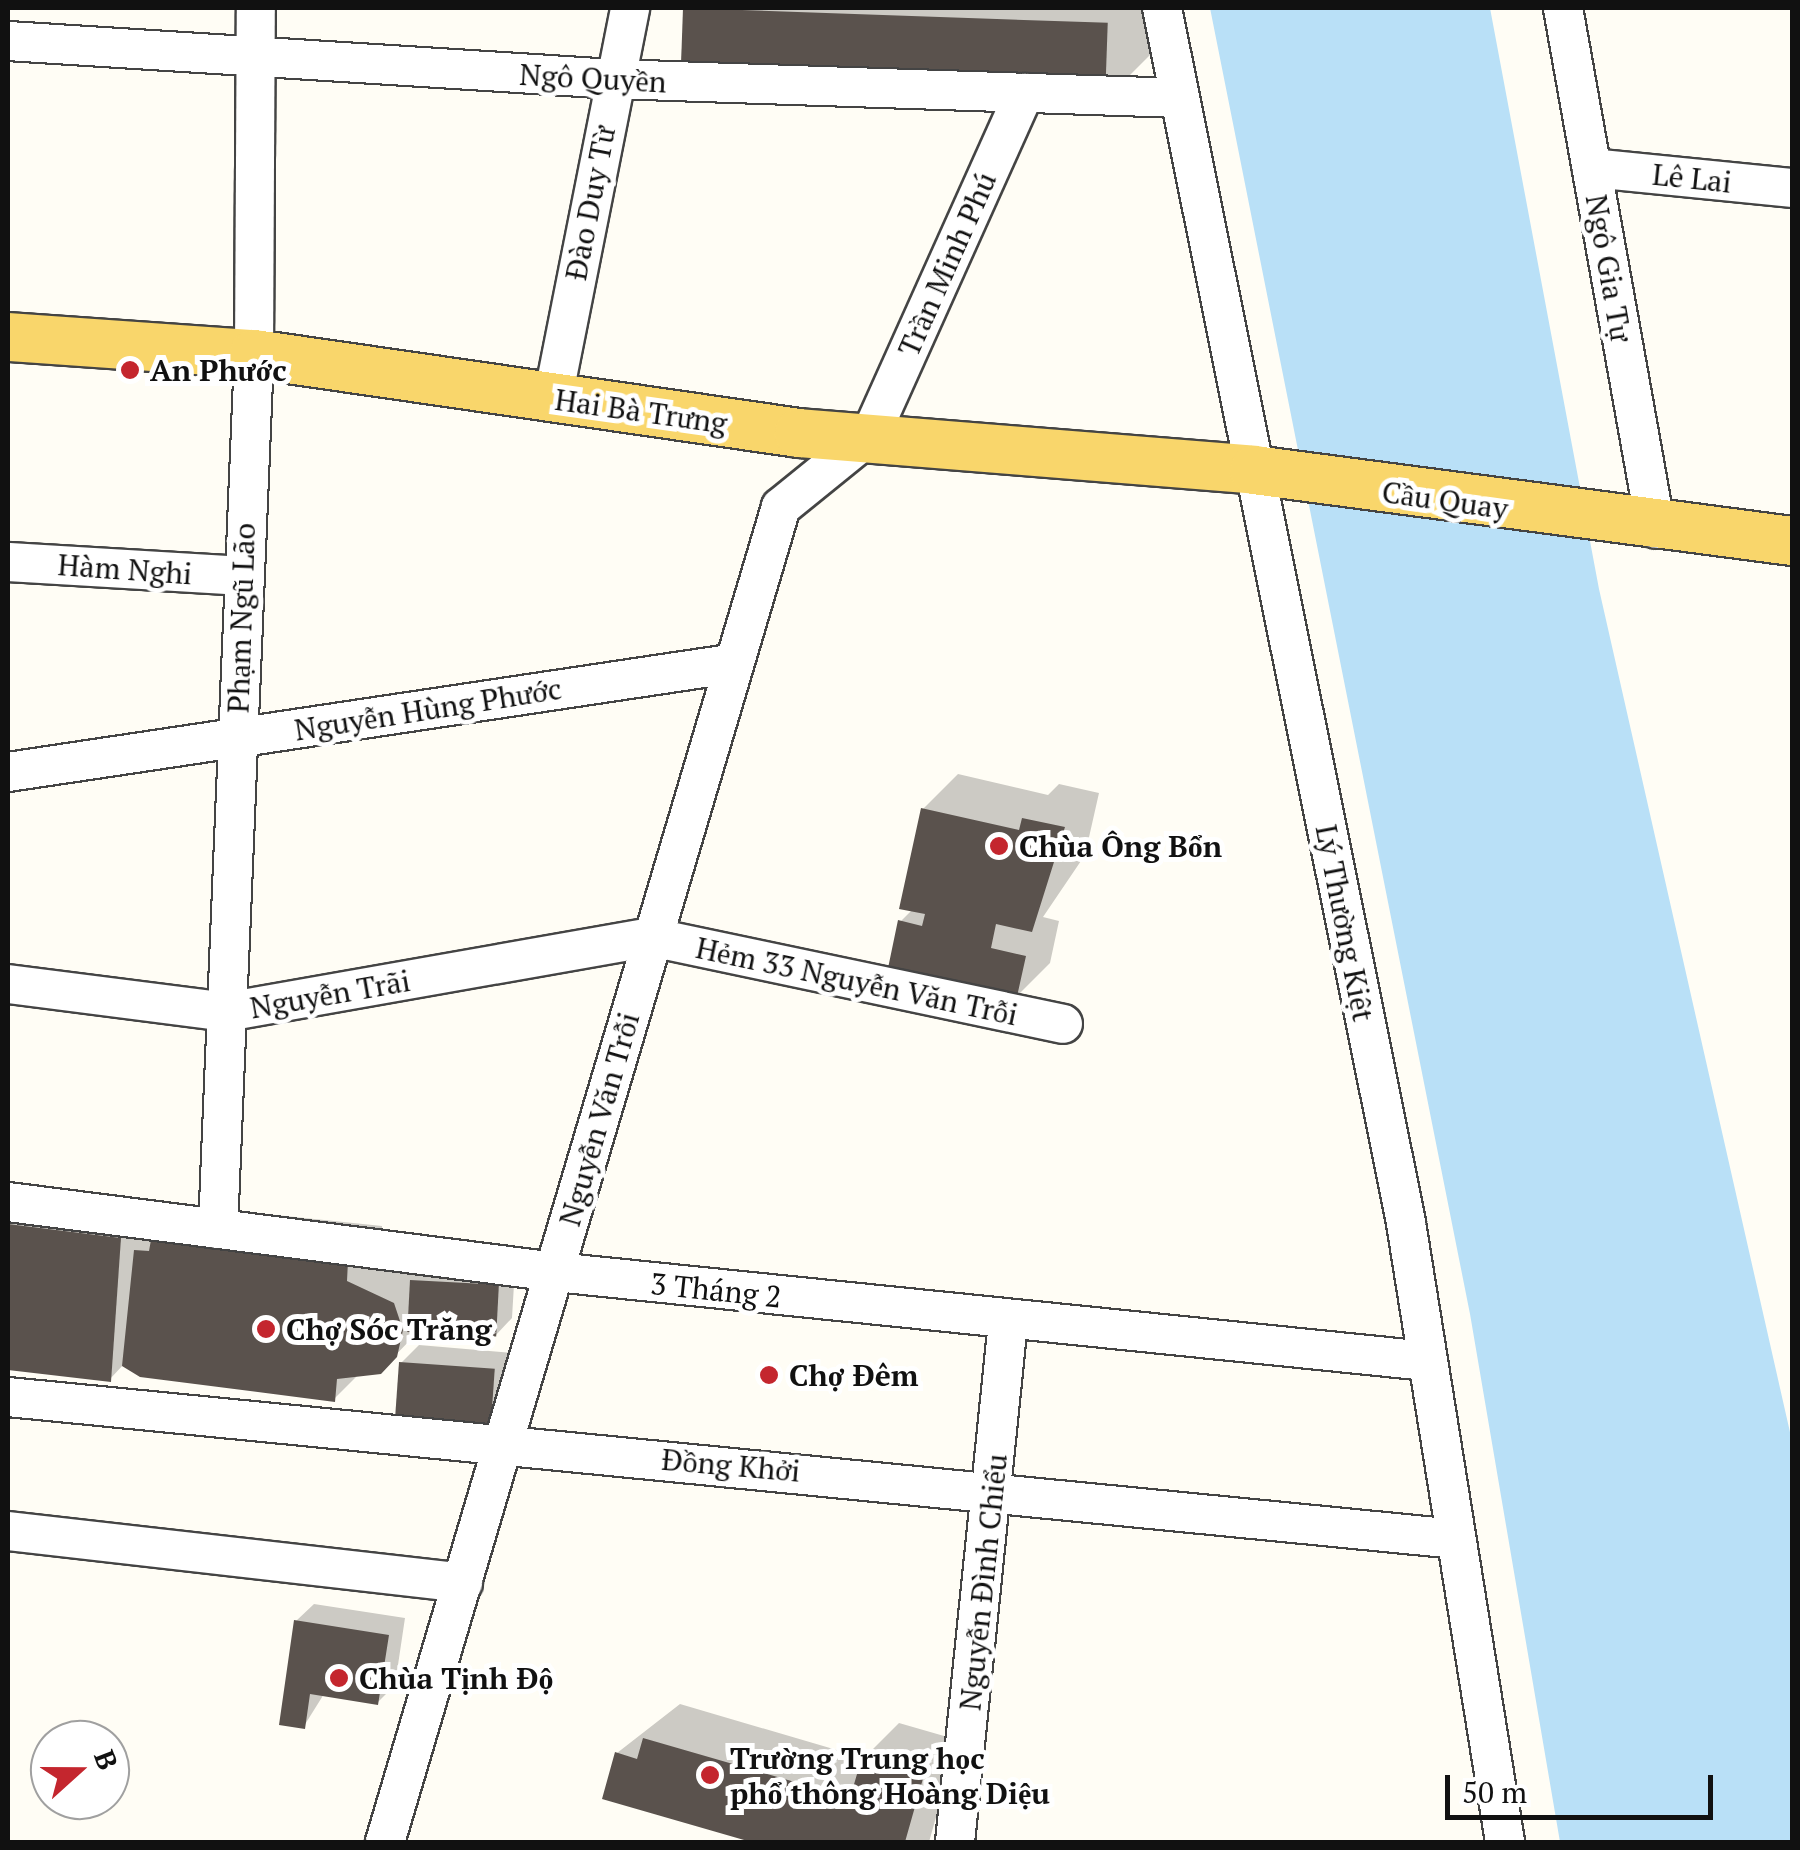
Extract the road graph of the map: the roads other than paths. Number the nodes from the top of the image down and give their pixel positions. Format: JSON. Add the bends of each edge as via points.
{"nodes":[{"id":1,"x":256,"y":8,"type":"edge"},
{"id":2,"x":630,"y":8,"type":"edge"},
{"id":3,"x":1162,"y":8,"type":"edge"},
{"id":4,"x":1565,"y":10,"type":"edge"},
{"id":5,"x":8,"y":42,"type":"edge"},
{"id":6,"x":255,"y":60,"type":"junction"},
{"id":7,"x":613,"y":79,"type":"junction"},
{"id":8,"x":1024,"y":93,"type":"junction"},
{"id":9,"x":1180,"y":98,"type":"junction"},
{"id":10,"x":1592,"y":168,"type":"junction"},
{"id":11,"x":1792,"y":188,"type":"edge"},
{"id":12,"x":8,"y":337,"type":"edge"},
{"id":13,"x":254,"y":354,"type":"junction"},
{"id":14,"x":553,"y":398,"type":"junction"},
{"id":15,"x":870,"y":434,"type":"junction"},
{"id":16,"x":1265,"y":473,"type":"junction"},
{"id":17,"x":1635,"y":526,"type":"junction"},
{"id":18,"x":1792,"y":540,"type":"edge"},
{"id":19,"x":8,"y":562,"type":"edge"},
{"id":20,"x":242,"y":576,"type":"junction"},
{"id":21,"x":730,"y":664,"type":"junction"},
{"id":22,"x":236,"y":738,"type":"junction"},
{"id":23,"x":8,"y":772,"type":"edge"},
{"id":24,"x":651,"y":937,"type":"junction"},
{"id":25,"x":8,"y":984,"type":"edge"},
{"id":26,"x":226,"y":1012,"type":"junction"},
{"id":27,"x":1063,"y":1024,"type":"dead end"},
{"id":28,"x":8,"y":1202,"type":"edge"},
{"id":29,"x":218,"y":1229,"type":"junction"},
{"id":30,"x":556,"y":1272,"type":"junction"},
{"id":31,"x":1008,"y":1322,"type":"junction"},
{"id":32,"x":1427,"y":1360,"type":"junction"},
{"id":33,"x":8,"y":1397,"type":"edge"},
{"id":34,"x":504,"y":1447,"type":"junction"},
{"id":35,"x":995,"y":1489,"type":"junction"},
{"id":36,"x":8,"y":1531,"type":"edge"},
{"id":37,"x":1455,"y":1539,"type":"junction"},
{"id":38,"x":463,"y":1583,"type":"junction"},
{"id":39,"x":385,"y":1842,"type":"edge"},
{"id":40,"x":954,"y":1842,"type":"edge"},
{"id":41,"x":1506,"y":1842,"type":"edge"}],
"edges":[{"from":1,"to":6,"type":"street","name":"Phạm Ngũ Lão"},
{"from":2,"to":7,"type":"street","name":"Đào Duy Từ"},
{"from":3,"to":9,"type":"street","name":"Lý Thường Kiệt"},
{"from":4,"to":10,"type":"street","name":"Ngô Gia Tự"},
{"from":5,"to":6,"type":"street","name":"Ngô Quyền"},
{"from":6,"to":7,"type":"street","name":"Ngô Quyền"},
{"from":6,"to":13,"type":"street","name":"Phạm Ngũ Lão"},
{"from":7,"to":8,"type":"street","name":"Ngô Quyền"},
{"from":7,"to":14,"type":"street","name":"Đào Duy Từ"},
{"from":8,"to":9,"type":"street","name":"Ngô Quyền"},
{"from":8,"to":15,"type":"street","name":"Trần Minh Phú"},
{"from":9,"to":16,"type":"street","name":"Lý Thường Kiệt"},
{"from":10,"to":11,"type":"street","name":"Lê Lai"},
{"from":10,"to":17,"type":"street","name":"Ngô Gia Tự"},
{"from":12,"to":13,"type":"main road","name":"Hai Bà Trưng"},
{"from":13,"to":14,"type":"main road","name":"Hai Bà Trưng"},
{"from":13,"to":20,"type":"street","name":"Phạm Ngũ Lão"},
{"from":14,"to":15,"type":"main road","name":"Hai Bà Trưng"},
{"from":15,"to":16,"type":"main road","name":"Hai Bà Trưng"},
{"from":15,"to":21,"type":"street","name":"Nguyễn Văn Trỗi","via":[[781,507]]},
{"from":16,"to":17,"type":"main road","name":"Cầu Quay"},
{"from":16,"to":32,"type":"street","name":"Lý Thường Kiệt"},
{"from":17,"to":18,"type":"main road","name":"Cầu Quay"},
{"from":19,"to":20,"type":"street","name":"Hàm Nghi"},
{"from":20,"to":22,"type":"street","name":"Phạm Ngũ Lão"},
{"from":21,"to":22,"type":"street","name":"Nguyễn Hùng Phước"},
{"from":21,"to":24,"type":"street","name":"Nguyễn Văn Trỗi"},
{"from":22,"to":23,"type":"street","name":"Nguyễn Hùng Phước"},
{"from":22,"to":26,"type":"street","name":"Phạm Ngũ Lão"},
{"from":24,"to":26,"type":"street","name":"Nguyễn Trãi"},
{"from":24,"to":27,"type":"street","name":"Hẻm 33 Nguyễn Văn Trỗi"},
{"from":24,"to":30,"type":"street","name":"Nguyễn Văn Trỗi"},
{"from":25,"to":26,"type":"street","name":"Nguyễn Trãi"},
{"from":26,"to":29,"type":"street","name":"Phạm Ngũ Lão"},
{"from":28,"to":29,"type":"street","name":"3 Tháng 2"},
{"from":29,"to":30,"type":"street","name":"3 Tháng 2"},
{"from":30,"to":31,"type":"street","name":"3 Tháng 2"},
{"from":30,"to":34,"type":"street","name":"Nguyễn Văn Trỗi"},
{"from":31,"to":32,"type":"street","name":"3 Tháng 2"},
{"from":31,"to":35,"type":"street","name":"Nguyễn Đình Chiểu"},
{"from":32,"to":37,"type":"street","name":"Lý Thường Kiệt"},
{"from":33,"to":34,"type":"street","name":"Đồng Khởi"},
{"from":34,"to":35,"type":"street","name":"Đồng Khởi"},
{"from":34,"to":38,"type":"street","name":"Nguyễn Văn Trỗi"},
{"from":35,"to":37,"type":"street","name":"Đồng Khởi"},
{"from":35,"to":40,"type":"street","name":"Nguyễn Đình Chiểu"},
{"from":36,"to":38,"type":"street"},
{"from":37,"to":41,"type":"street","name":"Lý Thường Kiệt"},
{"from":38,"to":39,"type":"street","name":"Nguyễn Văn Trỗi"}]}
